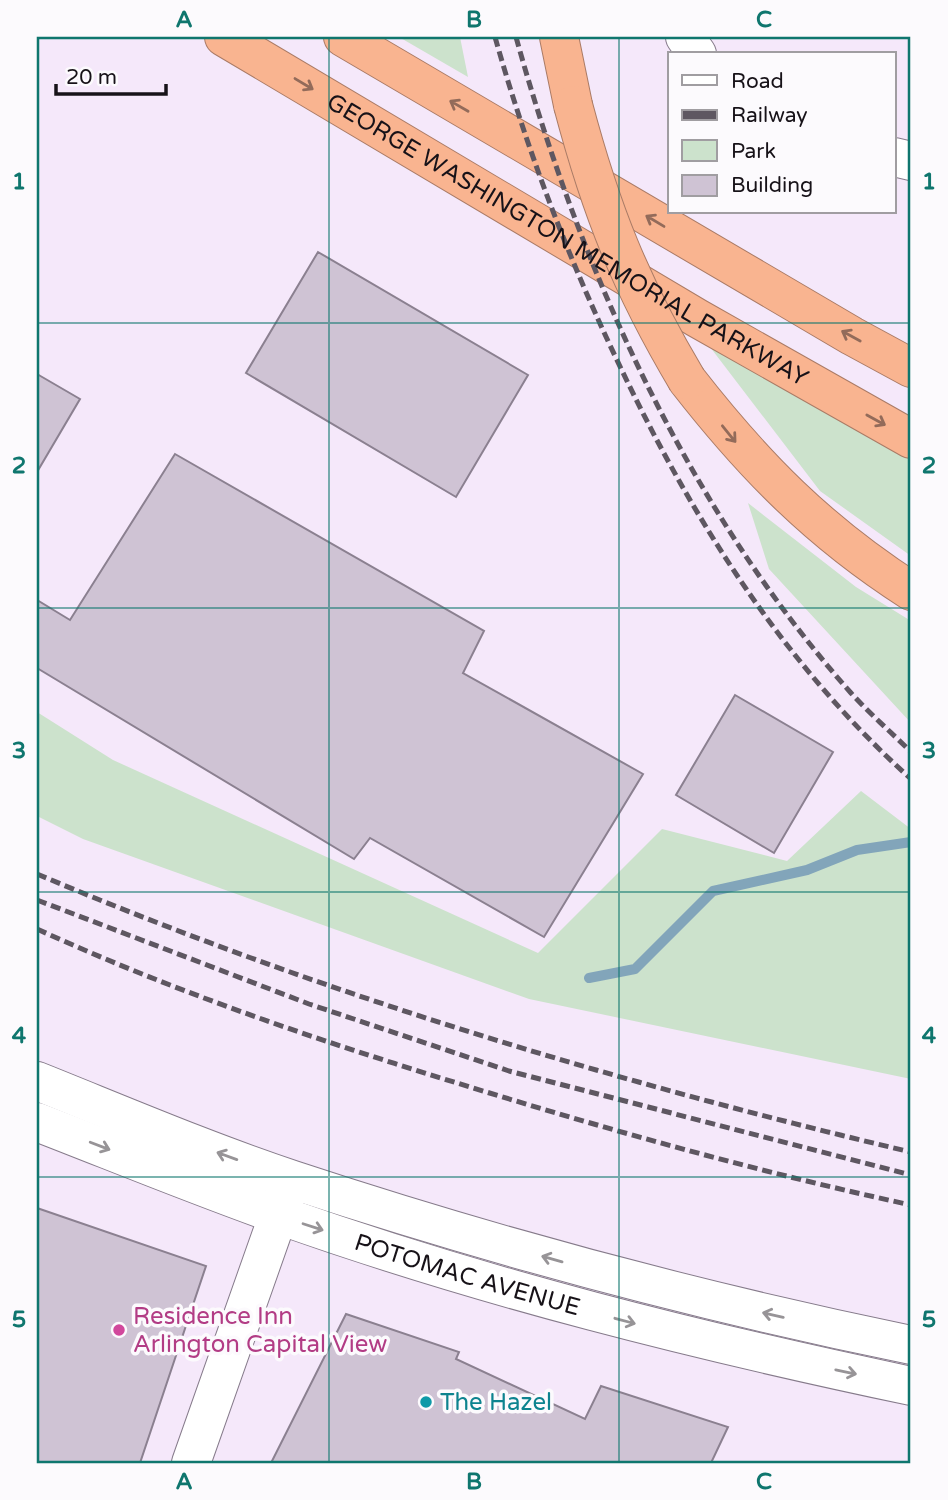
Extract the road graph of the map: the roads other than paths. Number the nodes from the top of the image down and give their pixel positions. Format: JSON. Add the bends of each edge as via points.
{"nodes":[{"id":1,"x":224,"y":37,"type":"edge"},
{"id":2,"x":343,"y":37,"type":"edge"},
{"id":3,"x":559,"y":37,"type":"edge"},
{"id":4,"x":685,"y":37,"type":"edge"},
{"id":5,"x":696,"y":52,"type":"edge"},
{"id":6,"x":911,"y":368,"type":"edge"},
{"id":7,"x":911,"y":439,"type":"edge"},
{"id":8,"x":911,"y":591,"type":"edge"},
{"id":9,"x":37,"y":1081,"type":"edge"},
{"id":10,"x":37,"y":1122,"type":"edge"},
{"id":11,"x":291,"y":1179,"type":"junction"},
{"id":12,"x":278,"y":1215,"type":"junction"},
{"id":13,"x":911,"y":1345,"type":"edge"},
{"id":14,"x":911,"y":1386,"type":"edge"},
{"id":15,"x":191,"y":1463,"type":"edge"}],
"edges":[{"from":1,"to":7,"type":"highway","name":"GEORGE WASHINGTON MEMORIAL PARKWAY","one_way":true,"via":[[697,318]]},
{"from":6,"to":2,"type":"highway","one_way":true},
{"from":3,"to":8,"type":"highway","one_way":true,"bridge":true,"via":[[600,202],[655,325],[687,380],[743,450],[794,503],[851,551]]},
{"from":4,"to":5,"type":"street"},
{"from":11,"to":9,"type":"street","name":"POTOMAC AVENUE","one_way":true},
{"from":10,"to":12,"type":"street","name":"POTOMAC AVENUE","one_way":true},
{"from":11,"to":12,"type":"street"},
{"from":13,"to":11,"type":"street","name":"POTOMAC AVENUE","one_way":true,"via":[[571,1264]]},
{"from":12,"to":14,"type":"street","name":"POTOMAC AVENUE","one_way":true,"via":[[623,1320]]},
{"from":12,"to":15,"type":"street"}]}
